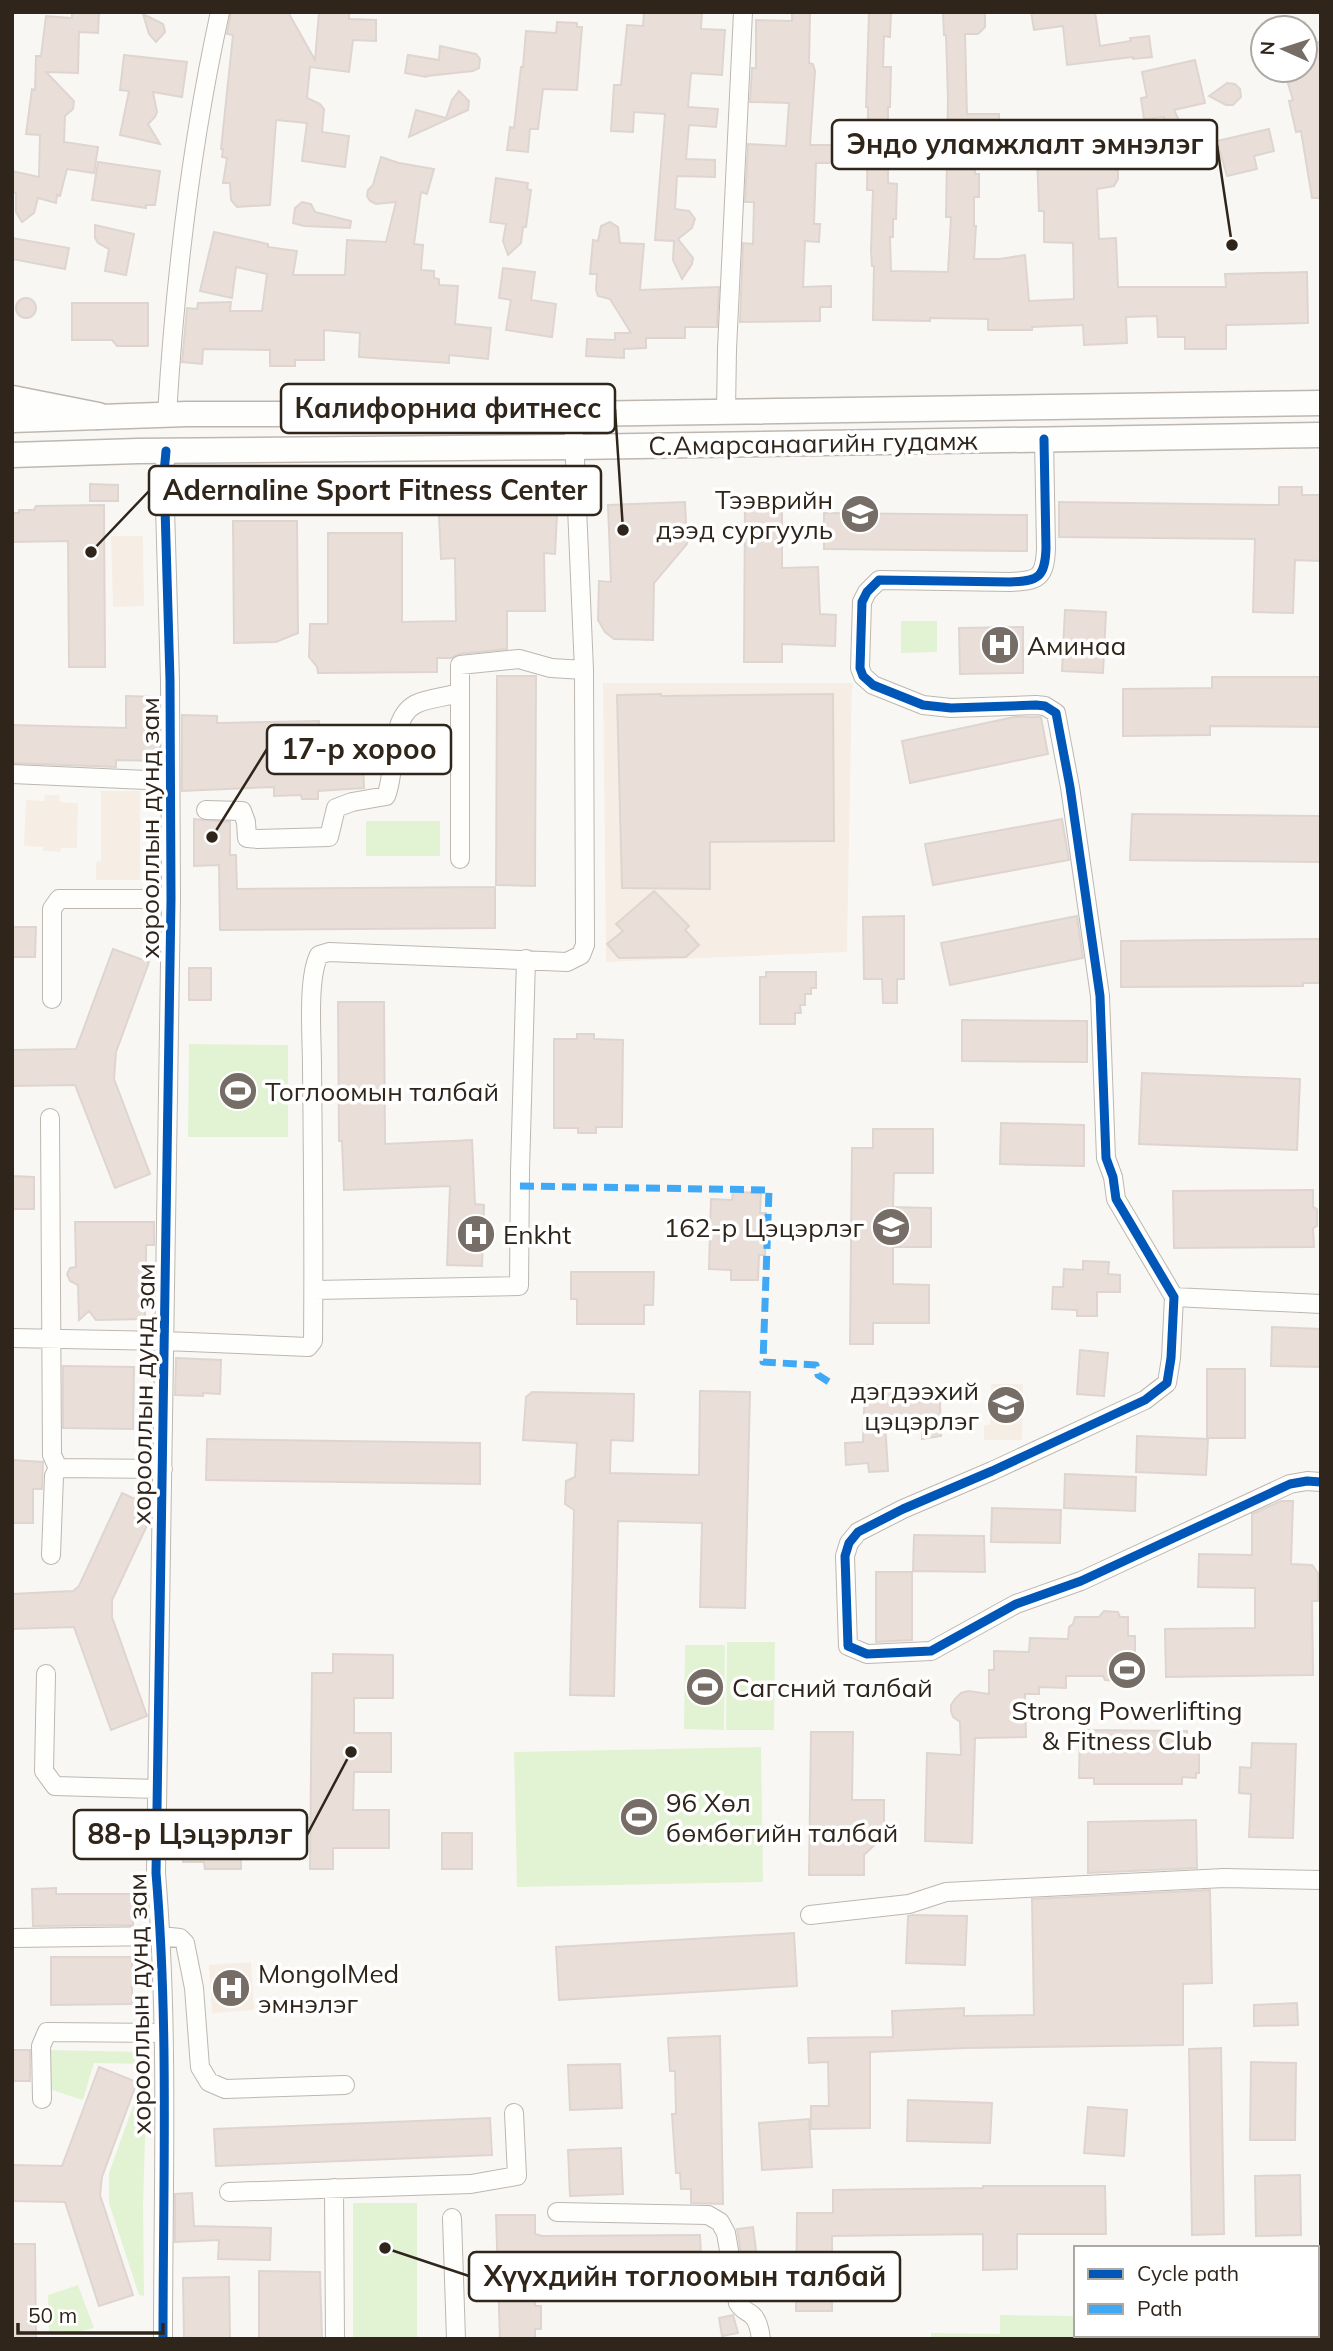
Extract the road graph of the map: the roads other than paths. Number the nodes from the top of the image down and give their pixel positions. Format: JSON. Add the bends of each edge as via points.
{"nodes":[{"id":1,"x":220,"y":12,"type":"edge"},
{"id":2,"x":743,"y":12,"type":"edge"},
{"id":3,"x":12,"y":399,"type":"edge"},
{"id":4,"x":1321,"y":403,"type":"edge"},
{"id":5,"x":1043,"y":406,"type":"junction"},
{"id":6,"x":726,"y":411,"type":"junction"},
{"id":7,"x":573,"y":414,"type":"junction"},
{"id":8,"x":167,"y":415,"type":"junction"},
{"id":9,"x":98,"y":416,"type":"junction"},
{"id":10,"x":12,"y":420,"type":"edge"},
{"id":11,"x":1321,"y":435,"type":"edge"},
{"id":12,"x":1044,"y":439,"type":"junction"},
{"id":13,"x":573,"y":447,"type":"junction"},
{"id":14,"x":166,"y":451,"type":"junction"},
{"id":15,"x":12,"y":455,"type":"edge"},
{"id":16,"x":584,"y":670,"type":"junction"},
{"id":17,"x":459,"y":693,"type":"junction"},
{"id":18,"x":12,"y":774,"type":"edge"},
{"id":19,"x":169,"y":781,"type":"junction"},
{"id":20,"x":206,"y":810,"type":"dead end"},
{"id":21,"x":460,"y":859,"type":"dead end"},
{"id":22,"x":171,"y":899,"type":"junction"},
{"id":23,"x":526,"y":959,"type":"junction"},
{"id":24,"x":52,"y":999,"type":"dead end"},
{"id":25,"x":50,"y":1118,"type":"dead end"},
{"id":26,"x":314,"y":1290,"type":"junction"},
{"id":27,"x":1174,"y":1297,"type":"junction"},
{"id":28,"x":1321,"y":1304,"type":"edge"},
{"id":29,"x":12,"y":1338,"type":"edge"},
{"id":30,"x":53,"y":1339,"type":"junction"},
{"id":31,"x":165,"y":1340,"type":"junction"},
{"id":32,"x":58,"y":1468,"type":"junction"},
{"id":33,"x":163,"y":1469,"type":"junction"},
{"id":34,"x":1321,"y":1482,"type":"edge"},
{"id":35,"x":51,"y":1555,"type":"dead end"},
{"id":36,"x":46,"y":1675,"type":"dead end"},
{"id":37,"x":158,"y":1789,"type":"junction"},
{"id":38,"x":1321,"y":1880,"type":"edge"},
{"id":39,"x":810,"y":1915,"type":"dead end"},
{"id":40,"x":161,"y":1936,"type":"junction"},
{"id":41,"x":12,"y":1938,"type":"edge"},
{"id":42,"x":163,"y":2033,"type":"junction"},
{"id":43,"x":345,"y":2085,"type":"dead end"},
{"id":44,"x":42,"y":2099,"type":"dead end"},
{"id":45,"x":513,"y":2113,"type":"dead end"},
{"id":46,"x":334,"y":2189,"type":"junction"},
{"id":47,"x":229,"y":2192,"type":"dead end"},
{"id":48,"x":557,"y":2212,"type":"dead end"},
{"id":49,"x":452,"y":2218,"type":"dead end"},
{"id":50,"x":163,"y":2339,"type":"edge"},
{"id":51,"x":335,"y":2339,"type":"edge"},
{"id":52,"x":456,"y":2339,"type":"edge"},
{"id":53,"x":761,"y":2339,"type":"edge"}],
"edges":[{"from":1,"to":8,"type":"street","via":[[192,168]]},
{"from":2,"to":6,"type":"street"},
{"from":3,"to":9,"type":"main road"},
{"from":4,"to":5,"type":"main road","name":"С.Амарсанаагийн гудамж"},
{"from":5,"to":6,"type":"main road","name":"С.Амарсанаагийн гудамж"},
{"from":5,"to":12,"type":"main road"},
{"from":6,"to":7,"type":"main road","name":"С.Амарсанаагийн гудамж"},
{"from":7,"to":8,"type":"main road","name":"С.Амарсанаагийн гудамж"},
{"from":7,"to":13,"type":"street"},
{"from":8,"to":9,"type":"main road","name":"С.Амарсанаагийн гудамж"},
{"from":9,"to":10,"type":"main road","name":"С.Амарсанаагийн гудамж"},
{"from":11,"to":12,"type":"main road","name":"С.Амарсанаагийн гудамж"},
{"from":12,"to":13,"type":"main road","name":"С.Амарсанаагийн гудамж"},
{"from":12,"to":27,"type":"street","via":[[1046,548],[1045,566],[1038,577],[1010,582],[879,580],[862,602],[860,668],[873,685],[923,705],[1036,705],[1056,713],[1100,996],[1106,1158],[1116,1199]]},
{"from":13,"to":14,"type":"main road","name":"С.Амарсанаагийн гудамж"},
{"from":13,"to":16,"type":"street"},
{"from":14,"to":15,"type":"main road","name":"С.Амарсанаагийн гудамж"},
{"from":14,"to":19,"type":"street","name":"хорооллын дунд зам"},
{"from":16,"to":17,"type":"street","via":[[551,668],[519,659],[460,665]]},
{"from":16,"to":23,"type":"street","via":[[585,945],[581,955],[567,962]]},
{"from":17,"to":20,"type":"street","via":[[417,703],[403,713],[386,796],[336,808],[330,837],[247,838],[242,811]]},
{"from":17,"to":21,"type":"street"},
{"from":18,"to":19,"type":"street"},
{"from":19,"to":22,"type":"street","name":"хорооллын дунд зам"},
{"from":22,"to":24,"type":"street","via":[[59,899],[52,909]]},
{"from":22,"to":31,"type":"street","name":"хорооллын дунд зам"},
{"from":23,"to":26,"type":"street","via":[[519,1286]]},
{"from":23,"to":26,"type":"street","via":[[319,955],[314,965],[312,1020]]},
{"from":25,"to":30,"type":"street"},
{"from":26,"to":31,"type":"street","via":[[313,1341],[308,1347]]},
{"from":27,"to":28,"type":"street"},
{"from":27,"to":34,"type":"street","via":[[1167,1383],[1145,1400],[858,1532],[845,1556],[848,1647],[867,1654],[931,1651],[1016,1604],[1081,1581],[1290,1484]]},
{"from":29,"to":30,"type":"street"},
{"from":30,"to":31,"type":"street"},
{"from":30,"to":32,"type":"street","via":[[52,1455]]},
{"from":31,"to":33,"type":"street","name":"хорооллын дунд зам"},
{"from":32,"to":33,"type":"street"},
{"from":32,"to":35,"type":"street"},
{"from":33,"to":37,"type":"street","name":"хорооллын дунд зам"},
{"from":36,"to":37,"type":"street","via":[[44,1771],[55,1786]]},
{"from":37,"to":40,"type":"street","name":"хорооллын дунд зам","via":[[156,1873]]},
{"from":38,"to":39,"type":"street","via":[[1224,1878],[946,1892],[909,1904]]},
{"from":40,"to":41,"type":"street"},
{"from":40,"to":42,"type":"street","name":"хорооллын дунд зам"},
{"from":40,"to":43,"type":"street","via":[[185,1943],[194,1988],[200,2067],[209,2082],[225,2089]]},
{"from":42,"to":44,"type":"street","via":[[47,2032],[41,2046]]},
{"from":42,"to":50,"type":"street","name":"хорооллын дунд зам"},
{"from":45,"to":46,"type":"street","via":[[517,2176],[471,2184]]},
{"from":46,"to":47,"type":"street"},
{"from":46,"to":51,"type":"street"},
{"from":48,"to":53,"type":"street","via":[[708,2215],[720,2222],[738,2303],[752,2315]]},
{"from":49,"to":52,"type":"street"}]}
